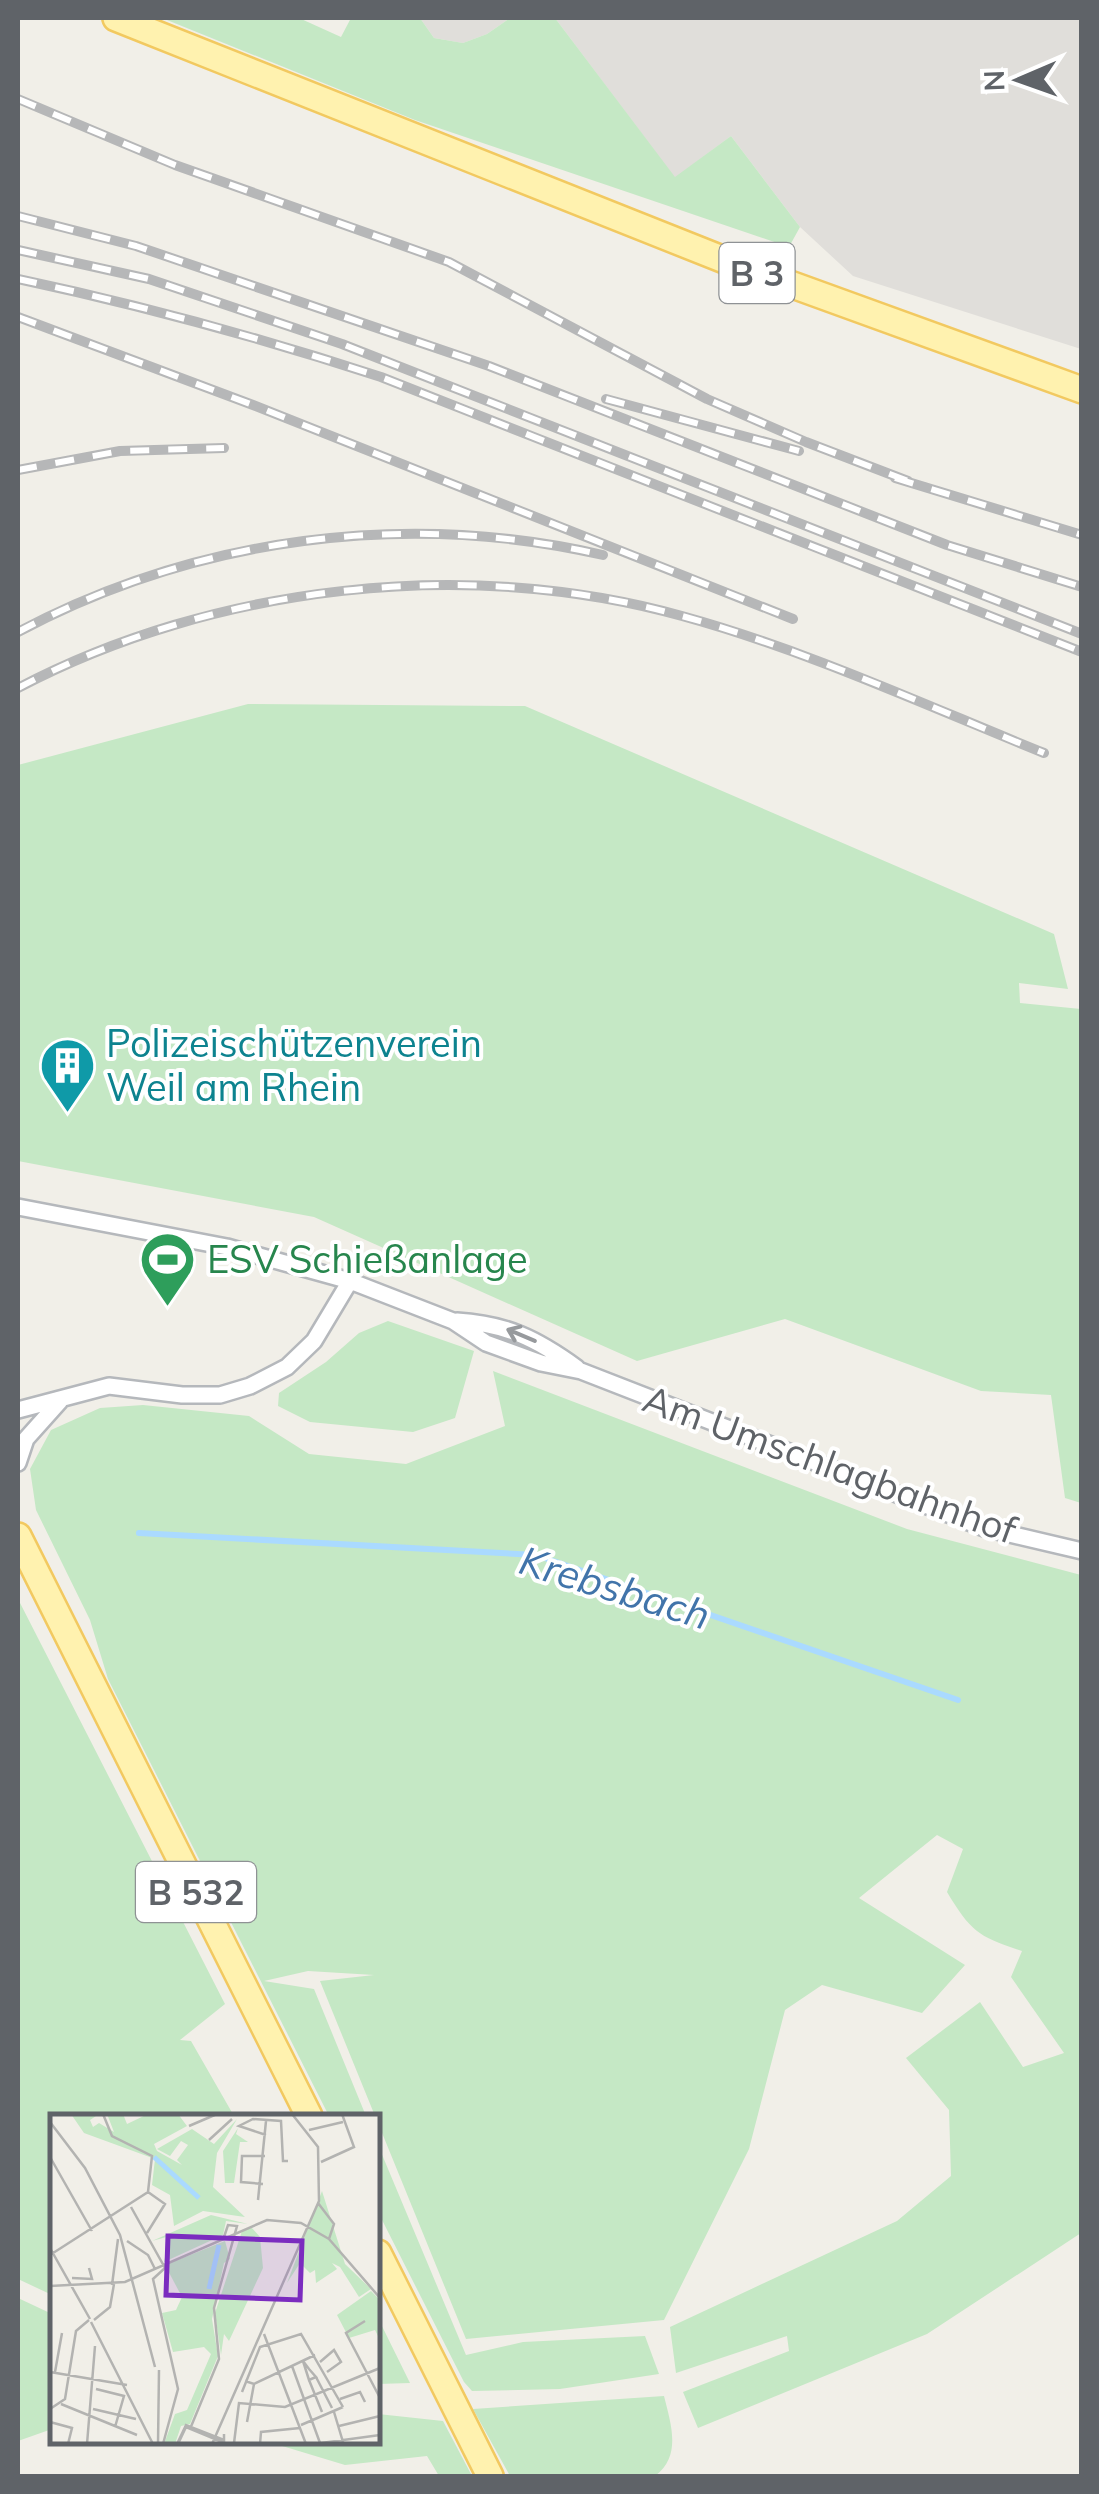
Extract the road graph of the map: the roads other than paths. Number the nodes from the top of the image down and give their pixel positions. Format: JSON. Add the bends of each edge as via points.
{"nodes":[{"id":1,"x":116,"y":18,"type":"edge"},
{"id":2,"x":1082,"y":390,"type":"edge"},
{"id":3,"x":18,"y":1207,"type":"edge"},
{"id":4,"x":350,"y":1281,"type":"junction"},
{"id":5,"x":61,"y":1400,"type":"junction"},
{"id":6,"x":18,"y":1410,"type":"edge"},
{"id":7,"x":18,"y":1462,"type":"edge"},
{"id":8,"x":18,"y":1536,"type":"edge"},
{"id":9,"x":1082,"y":1550,"type":"edge"},
{"id":10,"x":308,"y":2114,"type":"edge"},
{"id":11,"x":380,"y":2257,"type":"edge"},
{"id":12,"x":490,"y":2476,"type":"edge"}],
"edges":[{"from":1,"to":2,"type":"main road","number":"B 3","via":[[802,290]]},
{"from":3,"to":4,"type":"street","name":"Am Umschlagbahnhof","via":[[227,1247]]},
{"from":4,"to":5,"type":"street","via":[[314,1341],[287,1367],[250,1386],[182,1395],[109,1386]]},
{"from":4,"to":9,"type":"street","name":"Am Umschlagbahnhof","via":[[453,1321],[486,1344],[581,1371],[984,1528]]},
{"from":5,"to":6,"type":"street"},
{"from":5,"to":7,"type":"street","via":[[26,1439]]},
{"from":8,"to":10,"type":"main road","number":"B 532"},
{"from":11,"to":12,"type":"main road"}]}
